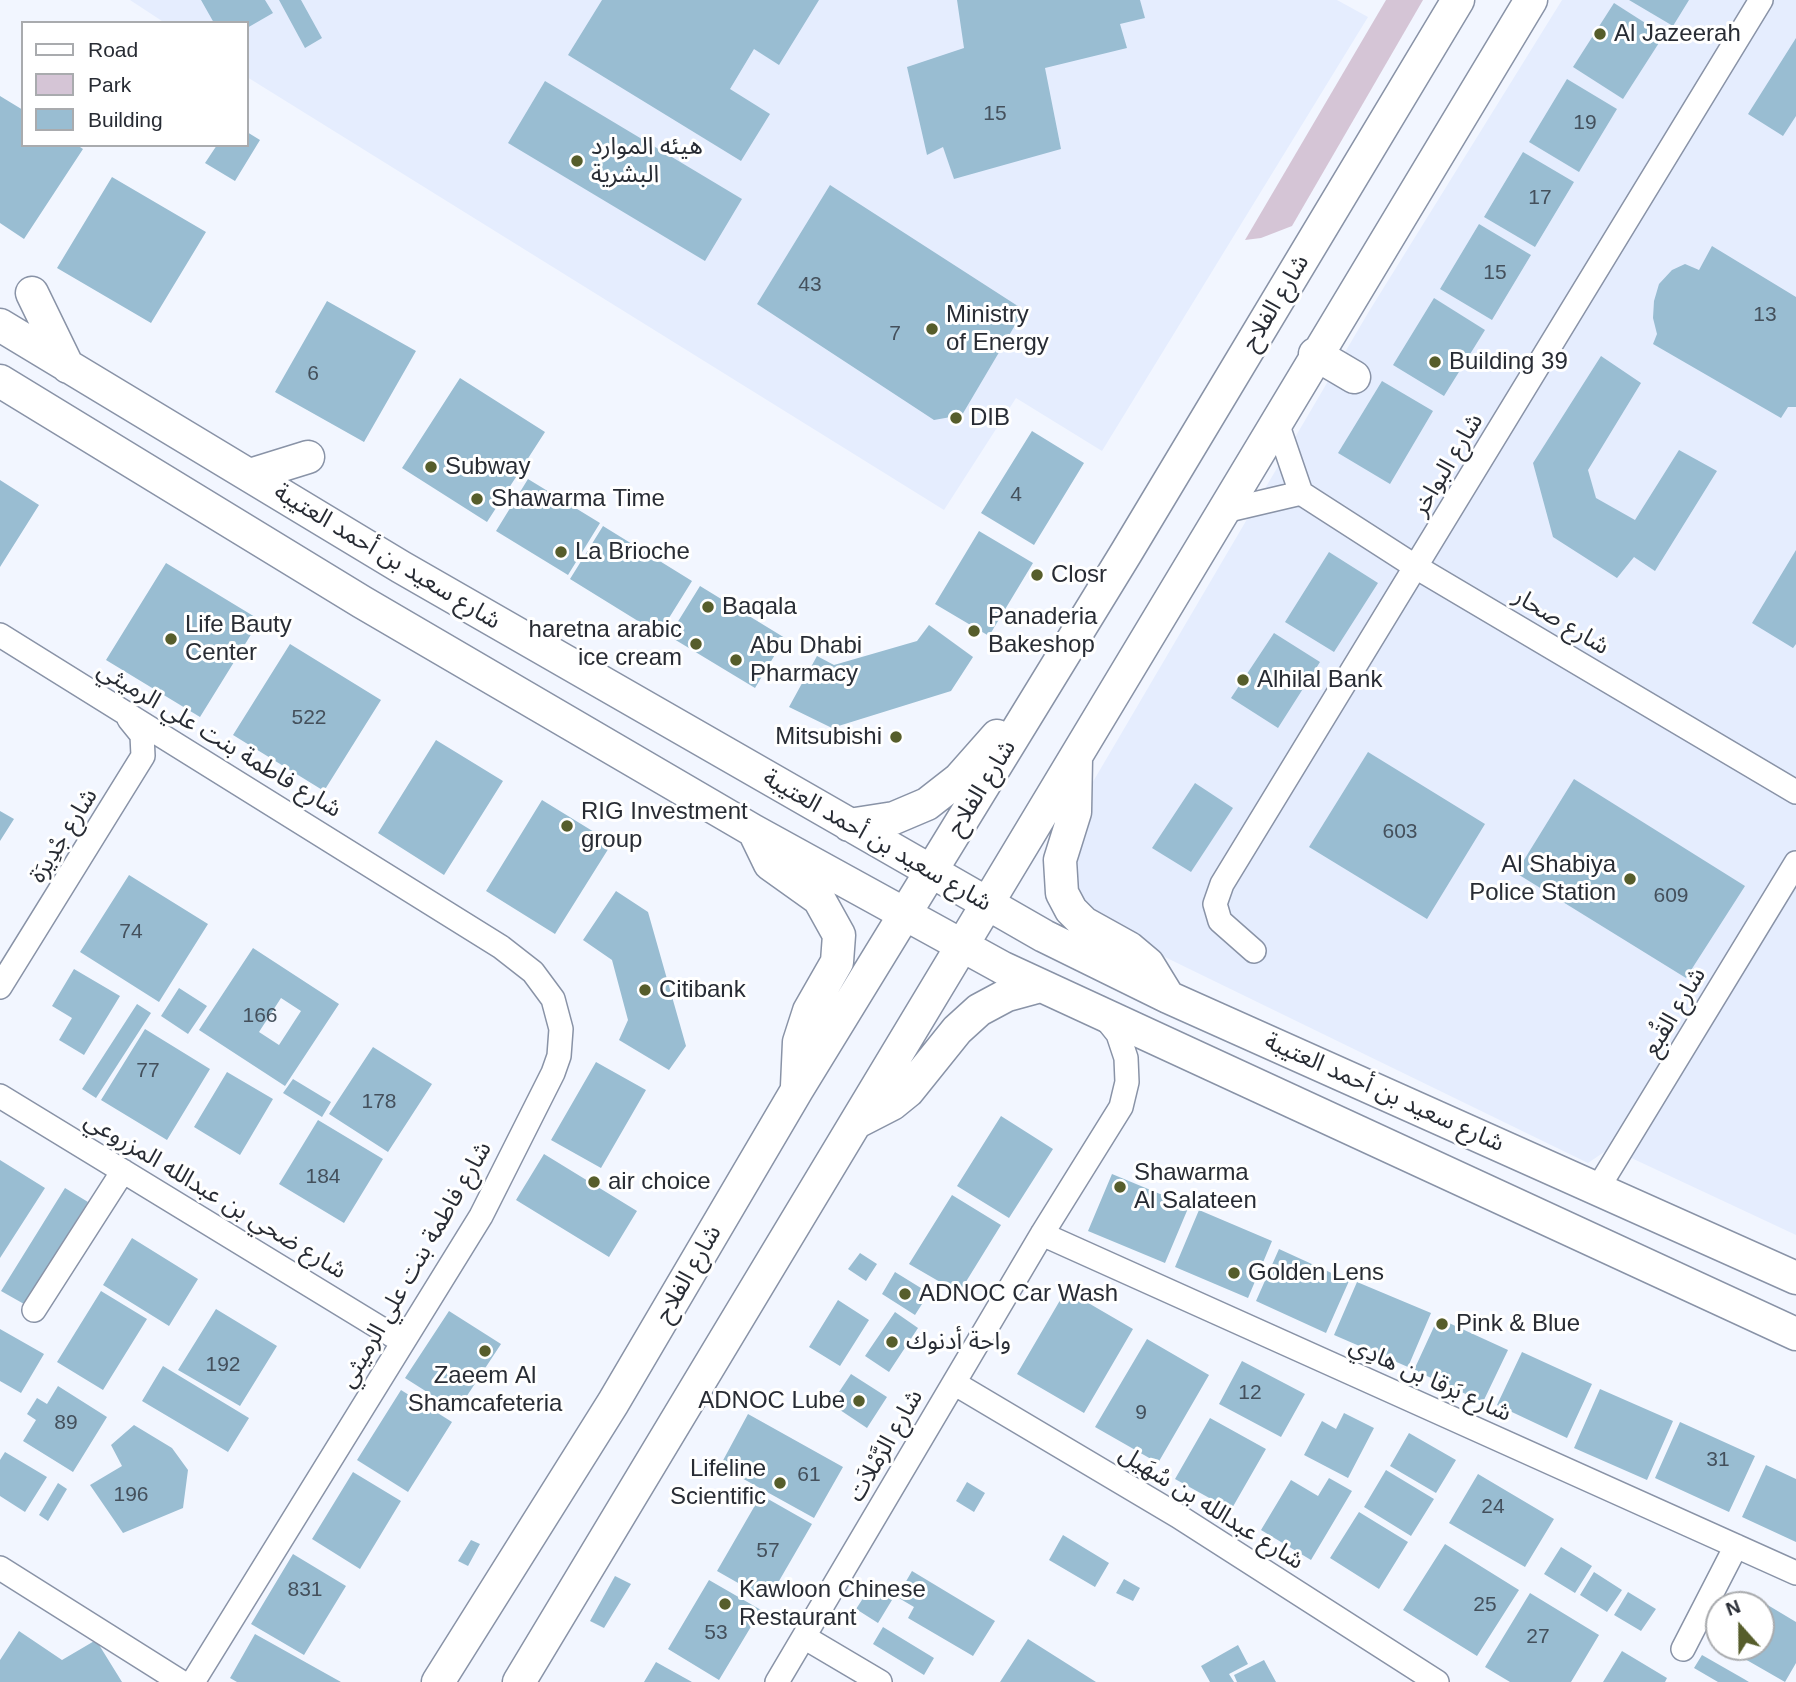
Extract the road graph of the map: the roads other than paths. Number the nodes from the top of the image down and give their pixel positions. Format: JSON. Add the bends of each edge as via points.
{"nodes":[{"id":1,"x":1458,"y":0,"type":"edge"},
{"id":2,"x":1531,"y":0,"type":"edge"},
{"id":3,"x":1761,"y":0,"type":"edge"},
{"id":4,"x":32,"y":293,"type":"dead end"},
{"id":5,"x":0,"y":325,"type":"edge"},
{"id":6,"x":1315,"y":354,"type":"junction"},
{"id":7,"x":68,"y":367,"type":"junction"},
{"id":8,"x":1354,"y":377,"type":"dead end"},
{"id":9,"x":0,"y":381,"type":"edge"},
{"id":10,"x":1276,"y":420,"type":"junction"},
{"id":11,"x":308,"y":457,"type":"dead end"},
{"id":12,"x":250,"y":475,"type":"junction"},
{"id":13,"x":1301,"y":493,"type":"junction"},
{"id":14,"x":1220,"y":512,"type":"junction"},
{"id":15,"x":1416,"y":567,"type":"junction"},
{"id":16,"x":0,"y":635,"type":"edge"},
{"id":17,"x":122,"y":712,"type":"junction"},
{"id":18,"x":1025,"y":719,"type":"junction"},
{"id":19,"x":1076,"y":758,"type":"junction"},
{"id":20,"x":1796,"y":792,"type":"edge"},
{"id":21,"x":849,"y":825,"type":"junction"},
{"id":22,"x":754,"y":831,"type":"junction"},
{"id":23,"x":1796,"y":863,"type":"edge"},
{"id":24,"x":931,"y":871,"type":"junction"},
{"id":25,"x":986,"y":904,"type":"junction"},
{"id":26,"x":904,"y":915,"type":"junction"},
{"id":27,"x":961,"y":945,"type":"junction"},
{"id":28,"x":1254,"y":951,"type":"dead end"},
{"id":29,"x":1040,"y":986,"type":"junction"},
{"id":30,"x":0,"y":988,"type":"edge"},
{"id":31,"x":1168,"y":997,"type":"junction"},
{"id":32,"x":1102,"y":1014,"type":"junction"},
{"id":33,"x":797,"y":1090,"type":"junction"},
{"id":34,"x":0,"y":1096,"type":"edge"},
{"id":35,"x":856,"y":1122,"type":"junction"},
{"id":36,"x":123,"y":1171,"type":"junction"},
{"id":37,"x":1598,"y":1188,"type":"junction"},
{"id":38,"x":1042,"y":1234,"type":"junction"},
{"id":39,"x":1796,"y":1278,"type":"edge"},
{"id":40,"x":34,"y":1310,"type":"dead end"},
{"id":41,"x":1796,"y":1334,"type":"edge"},
{"id":42,"x":403,"y":1342,"type":"junction"},
{"id":43,"x":954,"y":1383,"type":"junction"},
{"id":44,"x":1736,"y":1546,"type":"junction"},
{"id":45,"x":0,"y":1568,"type":"edge"},
{"id":46,"x":1796,"y":1573,"type":"edge"},
{"id":47,"x":804,"y":1637,"type":"junction"},
{"id":48,"x":1683,"y":1649,"type":"dead end"},
{"id":49,"x":181,"y":1682,"type":"edge"},
{"id":50,"x":193,"y":1682,"type":"edge"},
{"id":51,"x":438,"y":1682,"type":"edge"},
{"id":52,"x":519,"y":1682,"type":"edge"},
{"id":53,"x":777,"y":1682,"type":"edge"},
{"id":54,"x":880,"y":1682,"type":"edge"},
{"id":55,"x":1437,"y":1682,"type":"edge"}],
"edges":[{"from":1,"to":18,"type":"main road","name":"شارع الفلاح"},
{"from":2,"to":6,"type":"main road"},
{"from":3,"to":15,"type":"street","name":"شارع البواخر"},
{"from":4,"to":7,"type":"main road"},
{"from":5,"to":7,"type":"main road","name":"شارع سعيد بن أحمد العتيبة"},
{"from":6,"to":8,"type":"main road"},
{"from":6,"to":10,"type":"main road"},
{"from":7,"to":12,"type":"main road","name":"شارع سعيد بن أحمد العتيبة"},
{"from":9,"to":22,"type":"main road","name":"شارع سعيد بن أحمد العتيبة","via":[[362,602]]},
{"from":10,"to":13,"type":"street"},
{"from":10,"to":14,"type":"main road"},
{"from":11,"to":12,"type":"main road"},
{"from":12,"to":21,"type":"main road","name":"شارع سعيد بن أحمد العتيبة"},
{"from":13,"to":14,"type":"street"},
{"from":13,"to":15,"type":"street","name":"شارع صحار"},
{"from":14,"to":19,"type":"main road"},
{"from":15,"to":20,"type":"street","name":"شارع صحار"},
{"from":15,"to":28,"type":"street","name":"شارع البواخر","via":[[1217,894],[1220,921]]},
{"from":16,"to":17,"type":"street","name":"شارع فاطمة بنت علي الرميثي"},
{"from":17,"to":30,"type":"street","name":"شارع جْدِيرَة","via":[[142,735],[143,756]]},
{"from":17,"to":42,"type":"street","name":"شارع فاطمة بنت علي الرميثي","via":[[502,947],[533,972],[553,999],[561,1029],[553,1073],[481,1216]]},
{"from":18,"to":21,"type":"main road","via":[[992,740],[959,779],[928,804],[894,818]]},
{"from":18,"to":24,"type":"main road","name":"شارع الفلاح"},
{"from":19,"to":25,"type":"main road"},
{"from":19,"to":31,"type":"main road","via":[[1077,794],[1059,860],[1062,893],[1084,923],[1148,964]]},
{"from":21,"to":24,"type":"main road","name":"شارع سعيد بن أحمد العتيبة"},
{"from":22,"to":26,"type":"main road","name":"شارع سعيد بن أحمد العتيبة"},
{"from":22,"to":33,"type":"main road","via":[[770,864],[819,899],[839,935],[837,962],[801,1034]]},
{"from":23,"to":37,"type":"street","name":"شارع القُبع"},
{"from":24,"to":25,"type":"main road","name":"شارع سعيد بن أحمد العتيبة"},
{"from":24,"to":26,"type":"main road","name":"شارع الفلاح"},
{"from":25,"to":27,"type":"main road"},
{"from":25,"to":31,"type":"main road","name":"شارع سعيد بن أحمد العتيبة"},
{"from":26,"to":27,"type":"main road","name":"شارع سعيد بن أحمد العتيبة"},
{"from":26,"to":33,"type":"main road","name":"شارع الفلاح"},
{"from":27,"to":29,"type":"main road","name":"شارع سعيد بن أحمد العتيبة"},
{"from":27,"to":35,"type":"main road"},
{"from":29,"to":32,"type":"main road","name":"شارع سعيد بن أحمد العتيبة"},
{"from":29,"to":35,"type":"main road","via":[[1007,995],[979,1010],[908,1091]]},
{"from":31,"to":37,"type":"main road","name":"شارع سعيد بن أحمد العتيبة"},
{"from":32,"to":38,"type":"street","name":"شارع الرَّمْلاَت","via":[[1118,1034],[1128,1083],[1121,1107]]},
{"from":32,"to":41,"type":"main road","name":"شارع سعيد بن أحمد العتيبة"},
{"from":33,"to":51,"type":"main road","name":"شارع الفلاح","via":[[613,1403]]},
{"from":34,"to":36,"type":"street","name":"شارع ضحي بن عبدالله المزروعي"},
{"from":35,"to":52,"type":"main road"},
{"from":36,"to":40,"type":"street"},
{"from":36,"to":42,"type":"street","name":"شارع ضحي بن عبدالله المزروعي"},
{"from":37,"to":39,"type":"main road","name":"شارع سعيد بن أحمد العتيبة"},
{"from":38,"to":43,"type":"street","name":"شارع الرَّمْلاَت"},
{"from":38,"to":44,"type":"street","name":"شارع بَرقا بن هادِي"},
{"from":42,"to":50,"type":"street","name":"شارع فاطمة بنت علي الرميثي"},
{"from":43,"to":47,"type":"street","name":"شارع الرَّمْلاَت"},
{"from":43,"to":55,"type":"street","name":"شارع عبدالله بن سُهَيل","via":[[1178,1516]]},
{"from":44,"to":46,"type":"street","name":"شارع بَرقا بن هادِي"},
{"from":44,"to":48,"type":"street"},
{"from":45,"to":49,"type":"street"},
{"from":47,"to":53,"type":"street","name":"شارع الرَّمْلاَت"},
{"from":47,"to":54,"type":"street"}]}
